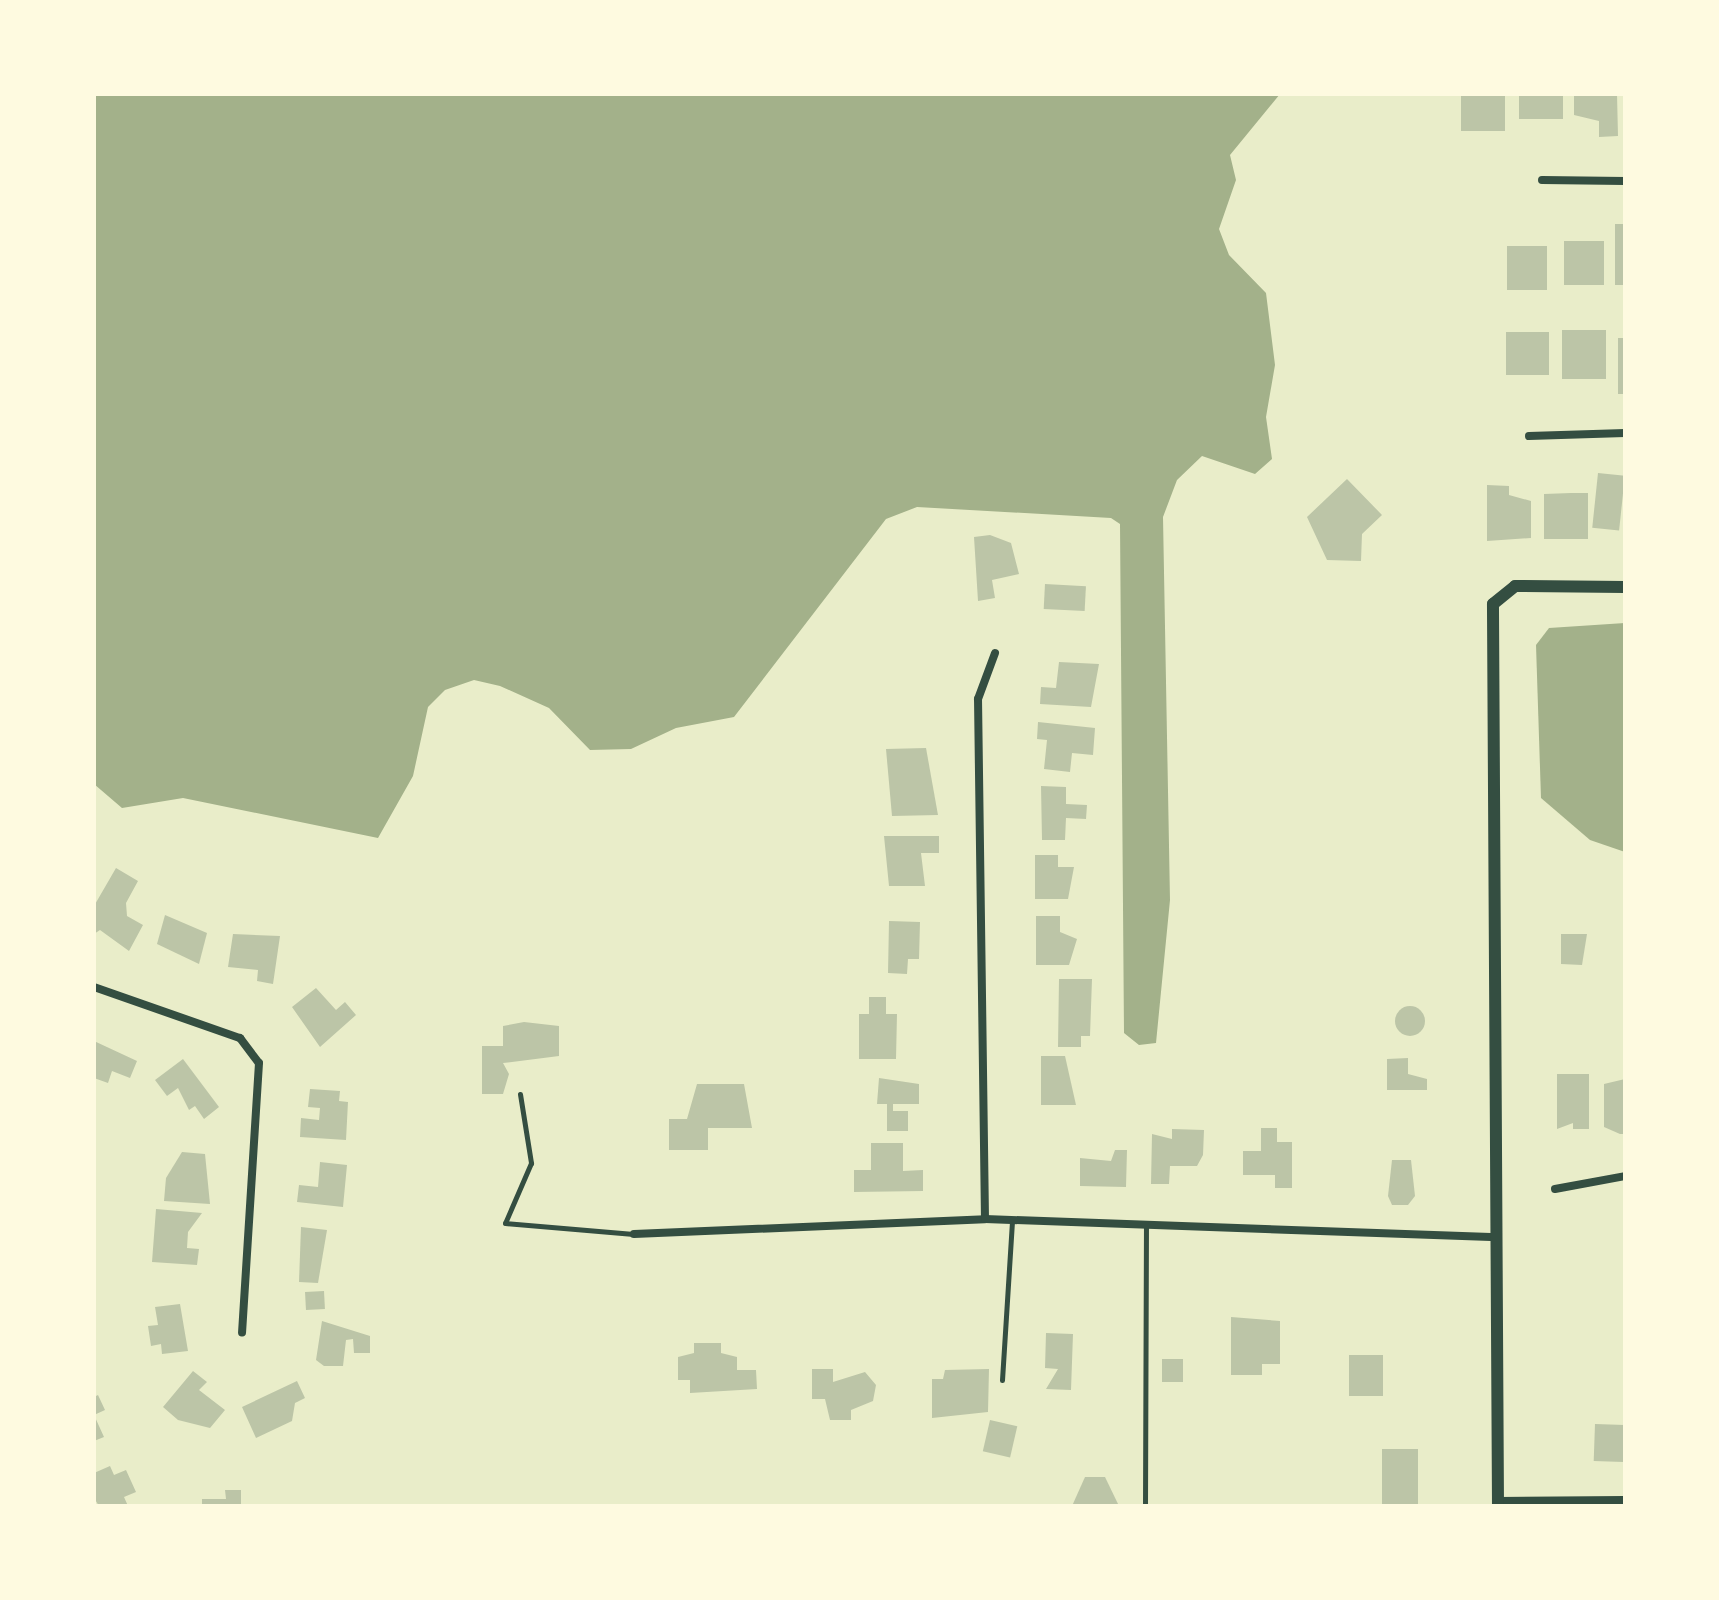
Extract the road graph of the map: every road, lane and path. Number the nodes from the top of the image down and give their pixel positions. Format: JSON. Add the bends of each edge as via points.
{"nodes":[{"id":1,"x":1542,"y":180,"type":"dead end"},
{"id":2,"x":1625,"y":181,"type":"edge"},
{"id":3,"x":1625,"y":433,"type":"edge"},
{"id":4,"x":1529,"y":436,"type":"dead end"},
{"id":5,"x":1625,"y":587,"type":"edge"},
{"id":6,"x":995,"y":653,"type":"dead end"},
{"id":7,"x":94,"y":987,"type":"edge"},
{"id":8,"x":520,"y":1094,"type":"dead end"},
{"id":9,"x":1625,"y":1176,"type":"edge"},
{"id":10,"x":1555,"y":1189,"type":"dead end"},
{"id":11,"x":985,"y":1219,"type":"junction"},
{"id":12,"x":1012,"y":1220,"type":"junction"},
{"id":13,"x":1146,"y":1227,"type":"junction"},
{"id":14,"x":634,"y":1234,"type":"joint"},
{"id":15,"x":1491,"y":1237,"type":"junction"},
{"id":16,"x":242,"y":1332,"type":"dead end"},
{"id":17,"x":1002,"y":1380,"type":"dead end"},
{"id":18,"x":1625,"y":1500,"type":"edge"},
{"id":19,"x":1498,"y":1504,"type":"edge"},
{"id":20,"x":1145,"y":1506,"type":"edge"}],
"edges":[{"from":1,"to":2,"type":"street"},
{"from":3,"to":4,"type":"street"},
{"from":5,"to":15,"type":"street","via":[[1515,586],[1493,604]]},
{"from":6,"to":11,"type":"street","via":[[978,699]]},
{"from":7,"to":16,"type":"street","via":[[240,1038],[259,1063]]},
{"from":8,"to":14,"type":"lane","via":[[531,1163],[505,1223]]},
{"from":9,"to":10,"type":"street"},
{"from":11,"to":12,"type":"street"},
{"from":11,"to":14,"type":"street"},
{"from":12,"to":13,"type":"street"},
{"from":12,"to":17,"type":"lane"},
{"from":13,"to":15,"type":"street"},
{"from":13,"to":20,"type":"lane"},
{"from":15,"to":19,"type":"street"},
{"from":18,"to":19,"type":"street"}]}
